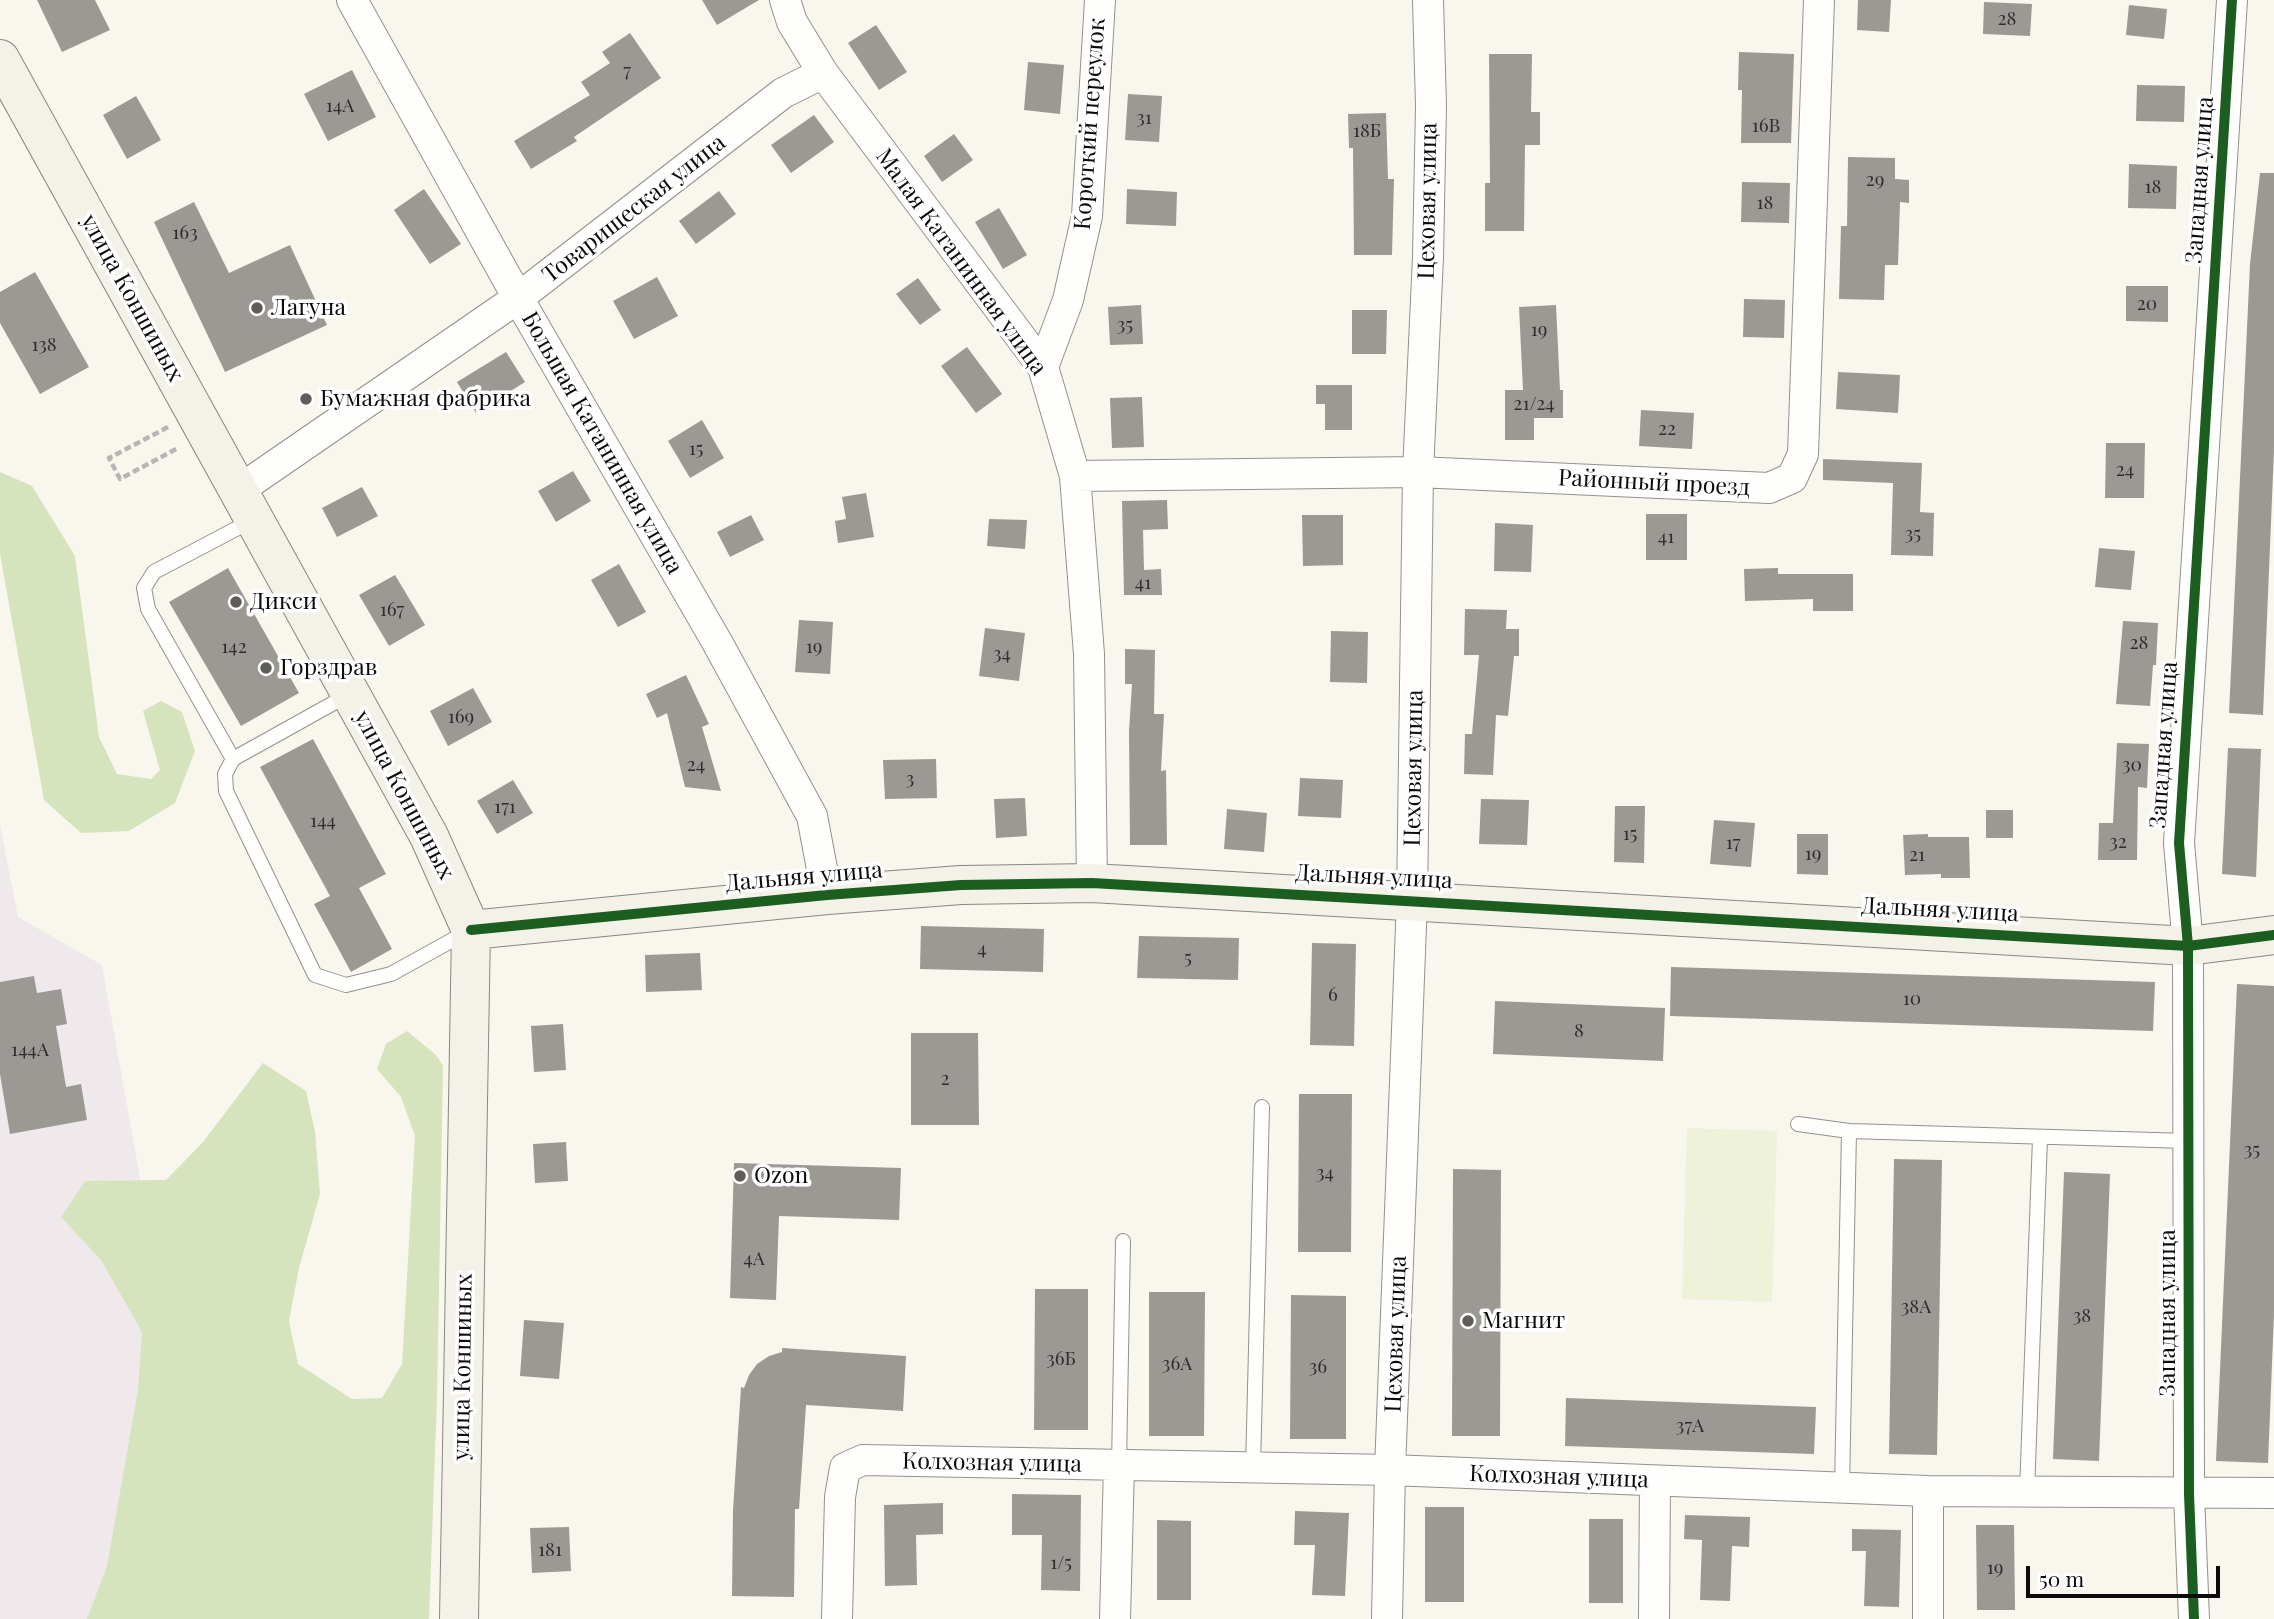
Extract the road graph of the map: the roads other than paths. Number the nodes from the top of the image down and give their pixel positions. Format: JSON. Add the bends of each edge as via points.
{"nodes":[{"id":1,"x":352,"y":0,"type":"edge"},
{"id":2,"x":785,"y":0,"type":"edge"},
{"id":3,"x":1100,"y":0,"type":"edge"},
{"id":4,"x":1428,"y":0,"type":"edge"},
{"id":5,"x":1819,"y":0,"type":"edge"},
{"id":6,"x":2232,"y":0,"type":"edge"},
{"id":7,"x":0,"y":59,"type":"edge"},
{"id":8,"x":823,"y":73,"type":"junction"},
{"id":9,"x":519,"y":298,"type":"junction"},
{"id":10,"x":1043,"y":368,"type":"junction"},
{"id":11,"x":1418,"y":472,"type":"junction"},
{"id":12,"x":1075,"y":476,"type":"junction"},
{"id":13,"x":247,"y":505,"type":"junction"},
{"id":14,"x":350,"y":694,"type":"junction"},
{"id":15,"x":233,"y":759,"type":"junction"},
{"id":16,"x":1092,"y":883,"type":"junction"},
{"id":17,"x":827,"y":895,"type":"junction"},
{"id":18,"x":1412,"y":900,"type":"junction"},
{"id":19,"x":471,"y":930,"type":"junction"},
{"id":20,"x":2274,"y":935,"type":"edge"},
{"id":21,"x":2188,"y":946,"type":"junction"},
{"id":22,"x":1262,"y":1107,"type":"dead end"},
{"id":23,"x":1798,"y":1125,"type":"dead end"},
{"id":24,"x":1849,"y":1131,"type":"junction"},
{"id":25,"x":2040,"y":1138,"type":"junction"},
{"id":26,"x":2188,"y":1141,"type":"junction"},
{"id":27,"x":1123,"y":1241,"type":"dead end"},
{"id":28,"x":1119,"y":1465,"type":"junction"},
{"id":29,"x":1253,"y":1469,"type":"junction"},
{"id":30,"x":1391,"y":1471,"type":"junction"},
{"id":31,"x":1655,"y":1481,"type":"junction"},
{"id":32,"x":1842,"y":1488,"type":"junction"},
{"id":33,"x":1928,"y":1491,"type":"junction"},
{"id":34,"x":2027,"y":1492,"type":"junction"},
{"id":35,"x":2274,"y":1493,"type":"edge"},
{"id":36,"x":2189,"y":1494,"type":"junction"},
{"id":37,"x":459,"y":1619,"type":"edge"},
{"id":38,"x":837,"y":1619,"type":"edge"},
{"id":39,"x":1115,"y":1619,"type":"edge"},
{"id":40,"x":1387,"y":1619,"type":"edge"},
{"id":41,"x":1654,"y":1619,"type":"edge"},
{"id":42,"x":1928,"y":1619,"type":"edge"},
{"id":43,"x":2194,"y":1619,"type":"edge"}],
"edges":[{"from":1,"to":9,"type":"street","name":"Большая Катанинная улица"},
{"from":2,"to":8,"type":"street","name":"Малая Катанинная улица","via":[[792,22]]},
{"from":3,"to":10,"type":"street","name":"Короткий переулок","via":[[1087,216],[1068,300]]},
{"from":4,"to":11,"type":"street","name":"Цеховая улица","via":[[1428,257]]},
{"from":5,"to":11,"type":"street","name":"Районный проезд","via":[[1803,454],[1792,478],[1769,488]]},
{"from":6,"to":21,"type":"street","name":"Западная улица","via":[[2179,843]]},
{"from":7,"to":13,"type":"street","name":"улица Коншиных"},
{"from":8,"to":9,"type":"street","name":"Товарищеская улица","via":[[783,93]]},
{"from":8,"to":10,"type":"street","name":"Малая Катанинная улица"},
{"from":9,"to":13,"type":"street","name":"Товарищеская улица"},
{"from":9,"to":17,"type":"street","name":"Большая Катанинная улица","via":[[717,642],[811,816]]},
{"from":10,"to":12,"type":"street","name":"Малая Катанинная улица"},
{"from":11,"to":12,"type":"street","name":"Районный проезд"},
{"from":11,"to":18,"type":"street","name":"Цеховая улица"},
{"from":12,"to":16,"type":"street","name":"Малая Катанинная улица","via":[[1089,654]]},
{"from":13,"to":14,"type":"street","name":"улица Коншиных"},
{"from":13,"to":15,"type":"lane","via":[[154,572],[144,588],[148,608]]},
{"from":14,"to":15,"type":"lane"},
{"from":14,"to":19,"type":"street","name":"улица Коншиных","via":[[429,836]]},
{"from":15,"to":19,"type":"lane","via":[[225,774],[226,792],[315,975],[346,985],[391,974]]},
{"from":16,"to":17,"type":"street","name":"Дальняя улица","via":[[961,885]]},
{"from":16,"to":18,"type":"street","name":"Дальняя улица"},
{"from":17,"to":19,"type":"street","name":"Дальняя улица"},
{"from":18,"to":21,"type":"street","name":"Дальняя улица"},
{"from":18,"to":30,"type":"street","name":"Цеховая улица"},
{"from":19,"to":37,"type":"street","name":"улица Коншиных"},
{"from":20,"to":21,"type":"street","name":"Дальняя улица"},
{"from":21,"to":26,"type":"street","name":"Западная улица"},
{"from":22,"to":29,"type":"lane"},
{"from":23,"to":24,"type":"lane"},
{"from":24,"to":25,"type":"lane"},
{"from":24,"to":32,"type":"lane"},
{"from":25,"to":26,"type":"lane"},
{"from":25,"to":34,"type":"lane"},
{"from":26,"to":36,"type":"street","name":"Западная улица"},
{"from":27,"to":28,"type":"lane"},
{"from":28,"to":29,"type":"street","name":"Колхозная улица"},
{"from":28,"to":38,"type":"street","name":"Колхозная улица","via":[[863,1460],[845,1468]]},
{"from":28,"to":39,"type":"street"},
{"from":29,"to":30,"type":"street","name":"Колхозная улица"},
{"from":30,"to":31,"type":"street","name":"Колхозная улица"},
{"from":30,"to":40,"type":"street","name":"Цеховая улица"},
{"from":31,"to":32,"type":"street","name":"Колхозная улица"},
{"from":31,"to":41,"type":"street"},
{"from":32,"to":33,"type":"street","name":"Колхозная улица"},
{"from":33,"to":34,"type":"street","name":"Колхозная улица"},
{"from":33,"to":42,"type":"street"},
{"from":34,"to":36,"type":"street","name":"Колхозная улица"},
{"from":35,"to":36,"type":"street","name":"Колхозная улица"},
{"from":36,"to":43,"type":"street","name":"Западная улица"}]}
